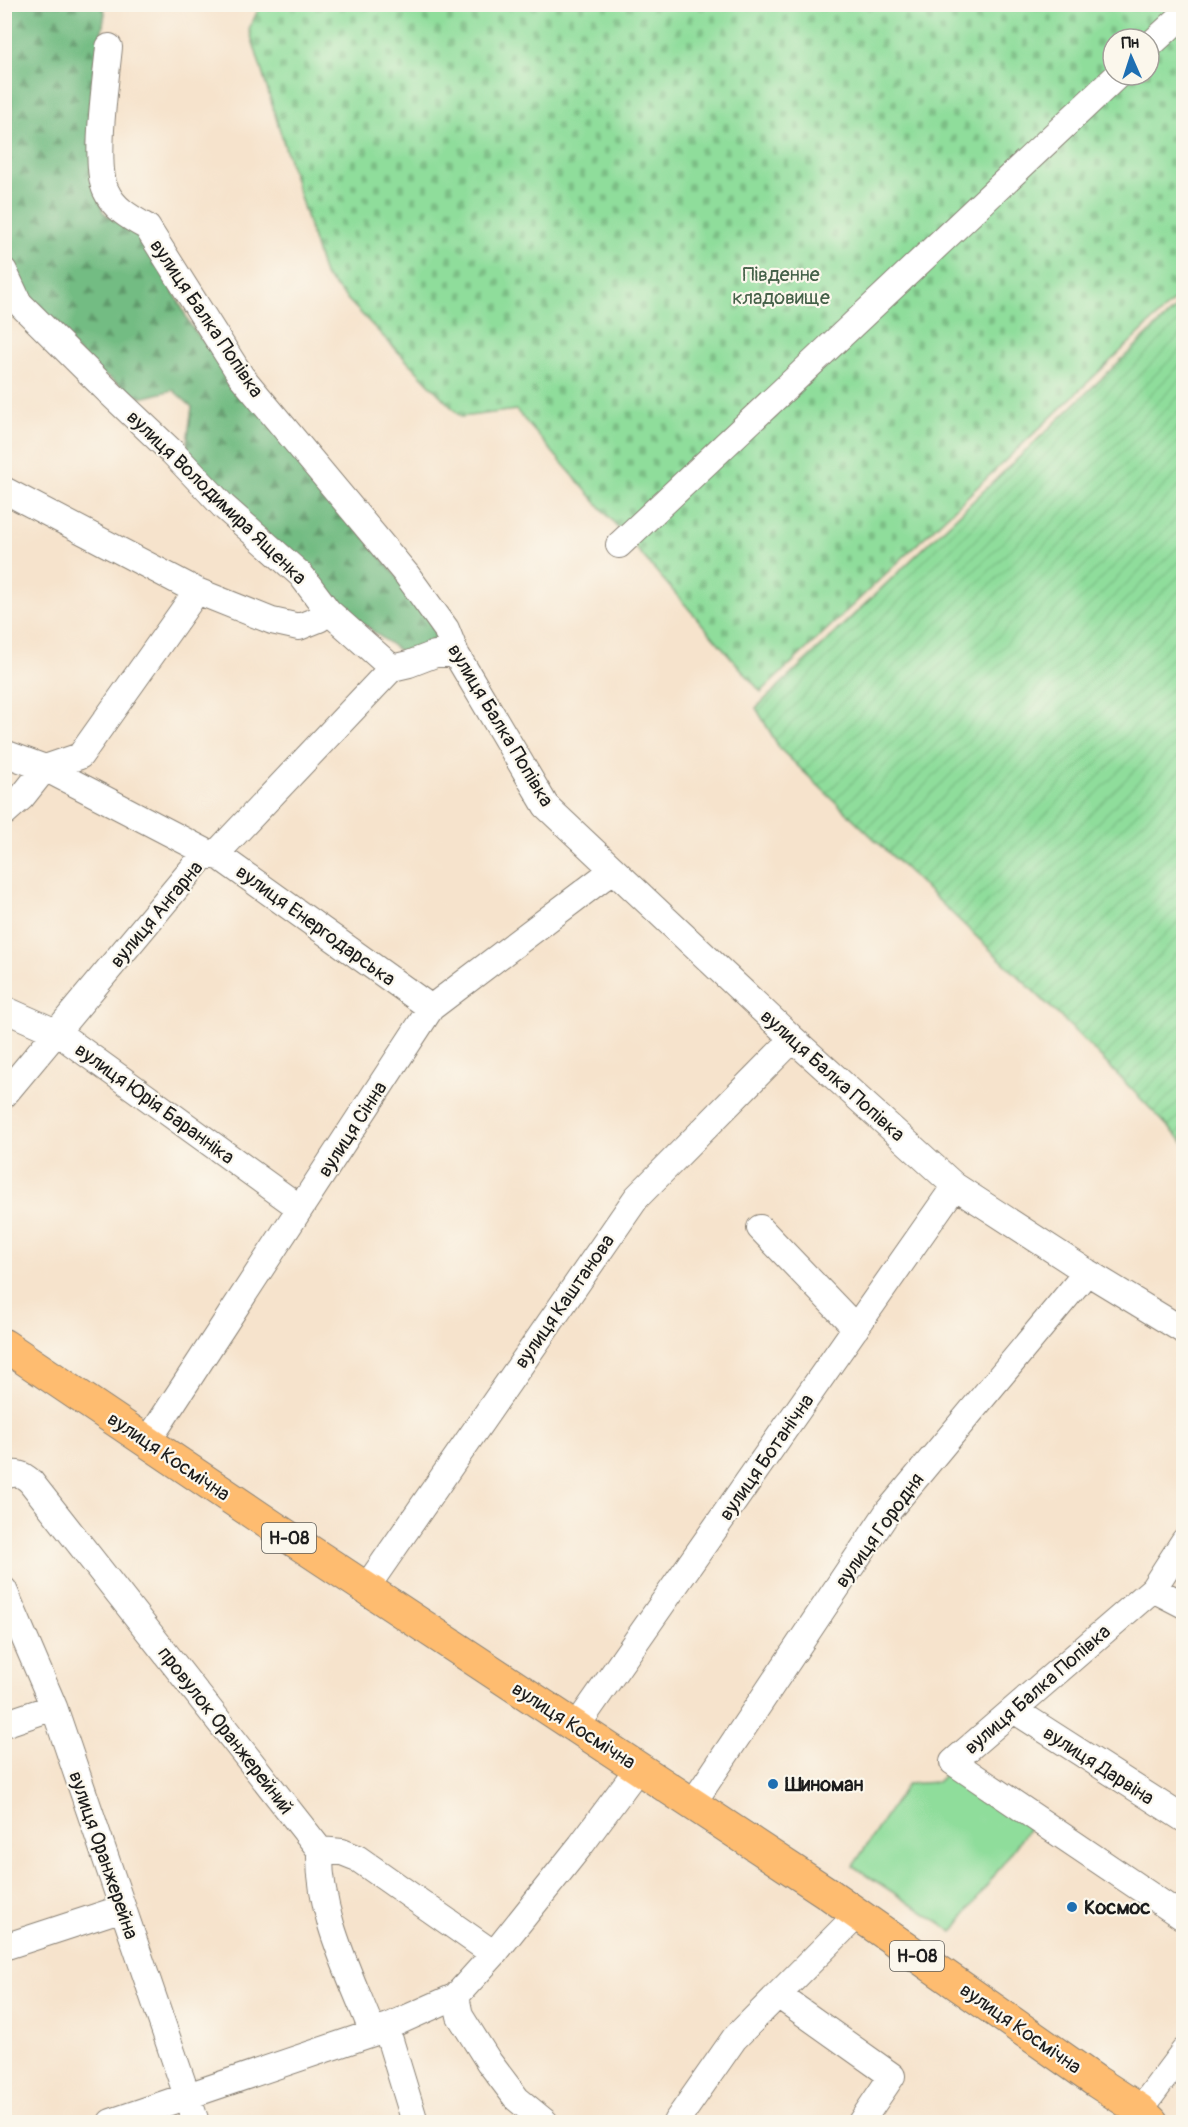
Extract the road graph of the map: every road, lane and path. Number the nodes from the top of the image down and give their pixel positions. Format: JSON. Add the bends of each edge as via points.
{"nodes":[{"id":1,"x":1184,"y":14,"type":"edge"},
{"id":2,"x":1161,"y":35,"type":"edge"},
{"id":3,"x":109,"y":47,"type":"dead end"},
{"id":4,"x":1105,"y":87,"type":"edge"},
{"id":5,"x":4,"y":271,"type":"edge"},
{"id":6,"x":4,"y":490,"type":"edge"},
{"id":7,"x":619,"y":545,"type":"dead end"},
{"id":8,"x":197,"y":591,"type":"junction"},
{"id":9,"x":328,"y":611,"type":"junction"},
{"id":10,"x":456,"y":654,"type":"junction"},
{"id":11,"x":392,"y":668,"type":"junction"},
{"id":12,"x":4,"y":753,"type":"edge"},
{"id":13,"x":45,"y":768,"type":"junction"},
{"id":14,"x":4,"y":813,"type":"edge"},
{"id":15,"x":214,"y":856,"type":"junction"},
{"id":16,"x":613,"y":870,"type":"junction"},
{"id":17,"x":431,"y":1008,"type":"junction"},
{"id":18,"x":4,"y":1009,"type":"edge"},
{"id":19,"x":58,"y":1033,"type":"junction"},
{"id":20,"x":793,"y":1040,"type":"junction"},
{"id":21,"x":4,"y":1095,"type":"edge"},
{"id":22,"x":955,"y":1186,"type":"junction"},
{"id":23,"x":300,"y":1208,"type":"junction"},
{"id":24,"x":760,"y":1228,"type":"dead end"},
{"id":25,"x":1087,"y":1272,"type":"junction"},
{"id":26,"x":856,"y":1328,"type":"junction"},
{"id":27,"x":1184,"y":1331,"type":"edge"},
{"id":28,"x":4,"y":1345,"type":"edge"},
{"id":29,"x":148,"y":1441,"type":"junction"},
{"id":30,"x":4,"y":1476,"type":"edge"},
{"id":31,"x":1184,"y":1541,"type":"edge"},
{"id":32,"x":366,"y":1588,"type":"junction"},
{"id":33,"x":1153,"y":1589,"type":"junction"},
{"id":34,"x":4,"y":1590,"type":"edge"},
{"id":35,"x":1184,"y":1605,"type":"edge"},
{"id":36,"x":54,"y":1707,"type":"junction"},
{"id":37,"x":1014,"y":1710,"type":"junction"},
{"id":38,"x":4,"y":1725,"type":"edge"},
{"id":39,"x":576,"y":1727,"type":"junction"},
{"id":40,"x":639,"y":1767,"type":"junction"},
{"id":41,"x":693,"y":1803,"type":"junction"},
{"id":42,"x":1184,"y":1819,"type":"edge"},
{"id":43,"x":320,"y":1850,"type":"junction"},
{"id":44,"x":123,"y":1908,"type":"junction"},
{"id":45,"x":858,"y":1914,"type":"junction"},
{"id":46,"x":1184,"y":1918,"type":"edge"},
{"id":47,"x":4,"y":1947,"type":"edge"},
{"id":48,"x":494,"y":1954,"type":"junction"},
{"id":49,"x":778,"y":1995,"type":"junction"},
{"id":50,"x":456,"y":1996,"type":"junction"},
{"id":51,"x":379,"y":2030,"type":"junction"},
{"id":52,"x":1184,"y":2051,"type":"edge"},
{"id":53,"x":187,"y":2097,"type":"junction"},
{"id":54,"x":1146,"y":2116,"type":"edge"},
{"id":55,"x":111,"y":2122,"type":"edge"},
{"id":56,"x":196,"y":2122,"type":"edge"},
{"id":57,"x":415,"y":2122,"type":"edge"},
{"id":58,"x":545,"y":2122,"type":"edge"},
{"id":59,"x":676,"y":2122,"type":"edge"},
{"id":60,"x":861,"y":2122,"type":"edge"},
{"id":61,"x":1173,"y":2122,"type":"edge"}],
"edges":[{"from":1,"to":2,"type":"street"},
{"from":3,"to":10,"type":"street","name":"вулиця Балка Попівка","via":[[100,159],[105,191],[122,213],[147,227],[241,376],[406,575],[446,628]]},
{"from":4,"to":7,"type":"street"},
{"from":5,"to":9,"type":"street","name":"вулиця Володимира Ященка","via":[[19,303],[223,506],[301,574]]},
{"from":6,"to":8,"type":"street"},
{"from":8,"to":9,"type":"street","via":[[272,621],[299,627]]},
{"from":8,"to":13,"type":"street","via":[[80,756]]},
{"from":9,"to":11,"type":"street","name":"вулиця Володимира Ященка"},
{"from":10,"to":11,"type":"street","via":[[435,654]]},
{"from":10,"to":16,"type":"street","name":"вулиця Балка Попівка","via":[[546,806]]},
{"from":11,"to":15,"type":"street","name":"вулиця Ангарна"},
{"from":12,"to":13,"type":"street","name":"вулиця Енергодарська"},
{"from":13,"to":14,"type":"street"},
{"from":13,"to":15,"type":"street","name":"вулиця Енергодарська"},
{"from":15,"to":17,"type":"street","name":"вулиця Енергодарська"},
{"from":15,"to":19,"type":"street","name":"вулиця Ангарна","via":[[203,856]]},
{"from":16,"to":17,"type":"street","name":"вулиця Сінна"},
{"from":16,"to":20,"type":"street","name":"вулиця Балка Попівка"},
{"from":17,"to":23,"type":"street","name":"вулиця Сінна"},
{"from":18,"to":19,"type":"street","name":"вулиця Юрія Баранніка"},
{"from":19,"to":21,"type":"street","name":"вулиця Ангарна"},
{"from":19,"to":23,"type":"street","name":"вулиця Юрія Баранніка"},
{"from":20,"to":22,"type":"street","name":"вулиця Балка Попівка"},
{"from":20,"to":32,"type":"street","name":"вулиця Каштанова","via":[[637,1197]]},
{"from":22,"to":25,"type":"street","name":"вулиця Балка Попівка"},
{"from":22,"to":26,"type":"street","name":"вулиця Ботанічна"},
{"from":23,"to":29,"type":"street","name":"вулиця Сінна"},
{"from":24,"to":26,"type":"street"},
{"from":25,"to":27,"type":"street","name":"вулиця Балка Попівка"},
{"from":25,"to":41,"type":"street","name":"вулиця Городня","via":[[889,1510]]},
{"from":26,"to":39,"type":"street","name":"вулиця Ботанічна"},
{"from":28,"to":29,"type":"main road","name":"вулиця Космічна","number":"Н-08"},
{"from":29,"to":32,"type":"main road","name":"вулиця Космічна","number":"Н-08"},
{"from":30,"to":43,"type":"street","name":"провулок Оранжерейний","via":[[24,1475],[31,1482]]},
{"from":31,"to":33,"type":"street","name":"вулиця Балка Попівка"},
{"from":32,"to":39,"type":"main road","name":"вулиця Космічна","number":"Н-08"},
{"from":33,"to":35,"type":"street"},
{"from":33,"to":37,"type":"street","name":"вулиця Балка Попівка"},
{"from":34,"to":36,"type":"street","name":"вулиця Оранжерейна"},
{"from":36,"to":38,"type":"street"},
{"from":36,"to":44,"type":"street","name":"вулиця Оранжерейна"},
{"from":37,"to":42,"type":"street","name":"вулиця Дарвіна"},
{"from":37,"to":46,"type":"street","name":"вулиця Балка Попівка","via":[[953,1762]]},
{"from":39,"to":40,"type":"main road","name":"вулиця Космічна","number":"Н-08"},
{"from":40,"to":41,"type":"main road","name":"вулиця Космічна","number":"Н-08"},
{"from":40,"to":48,"type":"street"},
{"from":41,"to":45,"type":"main road","name":"вулиця Космічна","number":"Н-08"},
{"from":43,"to":48,"type":"street","via":[[357,1858]]},
{"from":43,"to":51,"type":"street","via":[[322,1890],[329,1920]]},
{"from":44,"to":47,"type":"street"},
{"from":44,"to":53,"type":"street","name":"вулиця Оранжерейна"},
{"from":45,"to":49,"type":"street"},
{"from":45,"to":54,"type":"main road","name":"вулиця Космічна","number":"Н-08"},
{"from":48,"to":50,"type":"street"},
{"from":49,"to":59,"type":"street","via":[[734,2039]]},
{"from":49,"to":60,"type":"street","via":[[892,2076]]},
{"from":50,"to":51,"type":"street"},
{"from":50,"to":58,"type":"street","via":[[460,2016],[489,2062],[517,2099]]},
{"from":51,"to":53,"type":"street"},
{"from":51,"to":57,"type":"street"},
{"from":52,"to":54,"type":"street"},
{"from":53,"to":55,"type":"street"},
{"from":53,"to":56,"type":"street","name":"вулиця Оранжерейна"},
{"from":54,"to":61,"type":"main road","name":"вулиця Космічна","number":"Н-08"}]}
